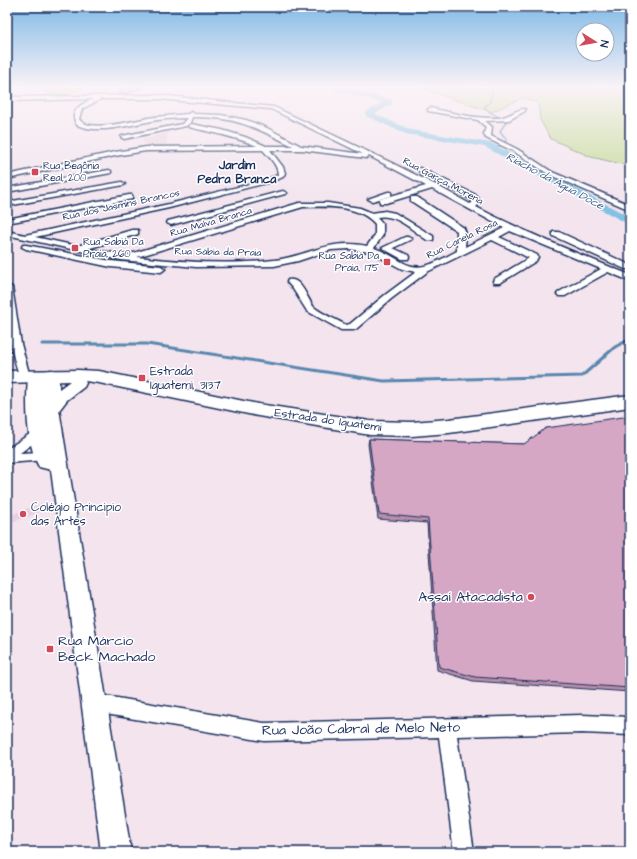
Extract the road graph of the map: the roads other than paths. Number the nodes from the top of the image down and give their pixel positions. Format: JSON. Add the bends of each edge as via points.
{"nodes":[{"id":1,"x":172,"y":127,"type":"edge"},
{"id":2,"x":197,"y":127,"type":"edge"},
{"id":3,"x":256,"y":127,"type":"edge"},
{"id":4,"x":313,"y":127,"type":"edge"},
{"id":5,"x":327,"y":127,"type":"edge"},
{"id":6,"x":488,"y":127,"type":"edge"},
{"id":7,"x":163,"y":128,"type":"junction"},
{"id":8,"x":274,"y":128,"type":"joint"},
{"id":9,"x":266,"y":131,"type":"junction"},
{"id":10,"x":124,"y":137,"type":"dead end"},
{"id":11,"x":360,"y":142,"type":"dead end"},
{"id":12,"x":305,"y":146,"type":"junction"},
{"id":13,"x":265,"y":148,"type":"junction"},
{"id":14,"x":146,"y":149,"type":"junction"},
{"id":15,"x":378,"y":158,"type":"junction"},
{"id":16,"x":418,"y":168,"type":"dead end"},
{"id":17,"x":109,"y":172,"type":"dead end"},
{"id":18,"x":7,"y":177,"type":"edge"},
{"id":19,"x":268,"y":181,"type":"junction"},
{"id":20,"x":122,"y":184,"type":"dead end"},
{"id":21,"x":414,"y":184,"type":"dead end"},
{"id":22,"x":434,"y":186,"type":"junction"},
{"id":23,"x":7,"y":190,"type":"edge"},
{"id":24,"x":412,"y":196,"type":"junction"},
{"id":25,"x":129,"y":197,"type":"dead end"},
{"id":26,"x":288,"y":197,"type":"junction"},
{"id":27,"x":372,"y":200,"type":"dead end"},
{"id":28,"x":7,"y":204,"type":"edge"},
{"id":29,"x":302,"y":205,"type":"junction"},
{"id":30,"x":471,"y":207,"type":"junction"},
{"id":31,"x":630,"y":208,"type":"edge"},
{"id":32,"x":374,"y":215,"type":"junction"},
{"id":33,"x":7,"y":220,"type":"edge"},
{"id":34,"x":171,"y":223,"type":"dead end"},
{"id":35,"x":510,"y":228,"type":"junction"},
{"id":36,"x":135,"y":232,"type":"dead end"},
{"id":37,"x":7,"y":233,"type":"edge"},
{"id":38,"x":556,"y":234,"type":"dead end"},
{"id":39,"x":25,"y":237,"type":"junction"},
{"id":40,"x":493,"y":237,"type":"junction"},
{"id":41,"x":430,"y":238,"type":"dead end"},
{"id":42,"x":408,"y":239,"type":"dead end"},
{"id":43,"x":372,"y":246,"type":"junction"},
{"id":44,"x":26,"y":247,"type":"dead end"},
{"id":45,"x":77,"y":248,"type":"junction"},
{"id":46,"x":386,"y":248,"type":"junction"},
{"id":47,"x":461,"y":252,"type":"junction"},
{"id":48,"x":125,"y":257,"type":"junction"},
{"id":49,"x":405,"y":257,"type":"dead end"},
{"id":50,"x":140,"y":259,"type":"junction"},
{"id":51,"x":133,"y":267,"type":"junction"},
{"id":52,"x":629,"y":267,"type":"edge"},
{"id":53,"x":609,"y":268,"type":"junction"},
{"id":54,"x":424,"y":270,"type":"junction"},
{"id":55,"x":235,"y":273,"type":"dead end"},
{"id":56,"x":620,"y":273,"type":"junction"},
{"id":57,"x":630,"y":278,"type":"edge"},
{"id":58,"x":497,"y":281,"type":"dead end"},
{"id":59,"x":291,"y":282,"type":"dead end"},
{"id":60,"x":7,"y":287,"type":"edge"},
{"id":61,"x":562,"y":294,"type":"dead end"},
{"id":62,"x":7,"y":377,"type":"edge"},
{"id":63,"x":40,"y":380,"type":"junction"},
{"id":64,"x":123,"y":382,"type":"junction"},
{"id":65,"x":78,"y":383,"type":"junction"},
{"id":66,"x":7,"y":387,"type":"edge"},
{"id":67,"x":630,"y":401,"type":"edge"},
{"id":68,"x":51,"y":409,"type":"junction"},
{"id":69,"x":39,"y":434,"type":"junction"},
{"id":70,"x":7,"y":457,"type":"edge"},
{"id":71,"x":50,"y":461,"type":"junction"},
{"id":72,"x":94,"y":703,"type":"junction"},
{"id":73,"x":630,"y":726,"type":"edge"},
{"id":74,"x":447,"y":728,"type":"junction"},
{"id":75,"x":116,"y":852,"type":"edge"},
{"id":76,"x":464,"y":852,"type":"edge"}],
"edges":[{"from":1,"to":7,"type":"street"},
{"from":2,"to":13,"type":"street","via":[[220,131]]},
{"from":3,"to":9,"type":"street"},
{"from":4,"to":15,"type":"street","name":"Rua Garça Morena"},
{"from":5,"to":11,"type":"street"},
{"from":6,"to":31,"type":"street","via":[[488,137],[515,150],[550,173]]},
{"from":7,"to":10,"type":"street"},
{"from":7,"to":14,"type":"street","via":[[141,137],[136,142]]},
{"from":8,"to":9,"type":"street"},
{"from":8,"to":12,"type":"street"},
{"from":9,"to":12,"type":"street"},
{"from":12,"to":13,"type":"street"},
{"from":12,"to":15,"type":"street"},
{"from":13,"to":14,"type":"street"},
{"from":13,"to":19,"type":"street","name":"Rua dos Jasmins Brancos","via":[[282,169],[279,177]]},
{"from":14,"to":18,"type":"street"},
{"from":15,"to":22,"type":"street","name":"Rua Garça Morena","via":[[394,162]]},
{"from":16,"to":30,"type":"street","via":[[473,197],[477,202]]},
{"from":17,"to":23,"type":"street"},
{"from":19,"to":26,"type":"street"},
{"from":19,"to":39,"type":"street","name":"Rua dos Jasmins Brancos","via":[[169,206]]},
{"from":20,"to":28,"type":"street"},
{"from":21,"to":24,"type":"street","via":[[400,190]]},
{"from":22,"to":24,"type":"street"},
{"from":22,"to":30,"type":"street","name":"Rua Garça Morena"},
{"from":24,"to":27,"type":"street"},
{"from":24,"to":47,"type":"street","via":[[461,230]]},
{"from":25,"to":33,"type":"street"},
{"from":26,"to":29,"type":"street"},
{"from":26,"to":34,"type":"street"},
{"from":29,"to":32,"type":"street","name":"Rua Malva Branca","via":[[329,204]]},
{"from":29,"to":48,"type":"street","name":"Rua Malva Branca"},
{"from":30,"to":35,"type":"street","name":"Rua Garça Morena"},
{"from":32,"to":41,"type":"street","name":"Rua Malva Branca","via":[[395,215]]},
{"from":32,"to":43,"type":"street","via":[[380,225],[380,231]]},
{"from":35,"to":40,"type":"street","name":"Rua Canela Rosa"},
{"from":35,"to":53,"type":"street","name":"Rua Garça Morena"},
{"from":36,"to":45,"type":"street"},
{"from":37,"to":39,"type":"street","name":"Rua Sábia da Praia"},
{"from":38,"to":52,"type":"street"},
{"from":39,"to":45,"type":"street","name":"Rua Sábia da Praia"},
{"from":40,"to":47,"type":"street","name":"Rua Canela Rosa"},
{"from":40,"to":58,"type":"street","via":[[534,258]]},
{"from":42,"to":46,"type":"street"},
{"from":43,"to":46,"type":"street"},
{"from":43,"to":50,"type":"street","name":"Rua Sábia da Praia","via":[[333,247],[279,263],[188,263]]},
{"from":43,"to":54,"type":"street","name":"Rua Sábia da Praia","via":[[405,268]]},
{"from":44,"to":51,"type":"street"},
{"from":45,"to":48,"type":"street","name":"Rua Sábia da Praia"},
{"from":46,"to":49,"type":"street"},
{"from":47,"to":54,"type":"street","name":"Rua Canela Rosa"},
{"from":48,"to":50,"type":"street","name":"Rua Sábia da Praia"},
{"from":50,"to":51,"type":"street"},
{"from":51,"to":55,"type":"street"},
{"from":52,"to":56,"type":"street"},
{"from":53,"to":56,"type":"street","name":"Rua Garça Morena"},
{"from":53,"to":61,"type":"street"},
{"from":54,"to":59,"type":"street","name":"Rua Canela Rosa","via":[[353,327],[344,328],[310,308]]},
{"from":56,"to":57,"type":"street","name":"Rua Garça Morena"},
{"from":60,"to":63,"type":"street","via":[[21,368]]},
{"from":62,"to":63,"type":"main road","name":"Estrada do Iguatemi"},
{"from":63,"to":64,"type":"main road","name":"Estrada do Iguatemi","via":[[85,376]]},
{"from":63,"to":65,"type":"main road","name":"Estrada do Iguatemi"},
{"from":63,"to":66,"type":"main road","name":"Estrada do Iguatemi"},
{"from":63,"to":68,"type":"main road"},
{"from":63,"to":69,"type":"main road","via":[[35,416]]},
{"from":64,"to":65,"type":"main road","name":"Estrada do Iguatemi"},
{"from":64,"to":67,"type":"main road","name":"Estrada do Iguatemi","via":[[258,410],[370,428],[412,429],[449,426]]},
{"from":65,"to":68,"type":"main road","via":[[61,396]]},
{"from":68,"to":71,"type":"main road"},
{"from":69,"to":70,"type":"street"},
{"from":69,"to":71,"type":"main road"},
{"from":70,"to":71,"type":"street"},
{"from":71,"to":72,"type":"main road"},
{"from":72,"to":74,"type":"street","name":"Rua João Cabral de Melo Neto","via":[[264,732]]},
{"from":72,"to":75,"type":"main road"},
{"from":73,"to":74,"type":"street","name":"Rua João Cabral de Melo Neto","via":[[582,724]]},
{"from":74,"to":76,"type":"street"}]}
